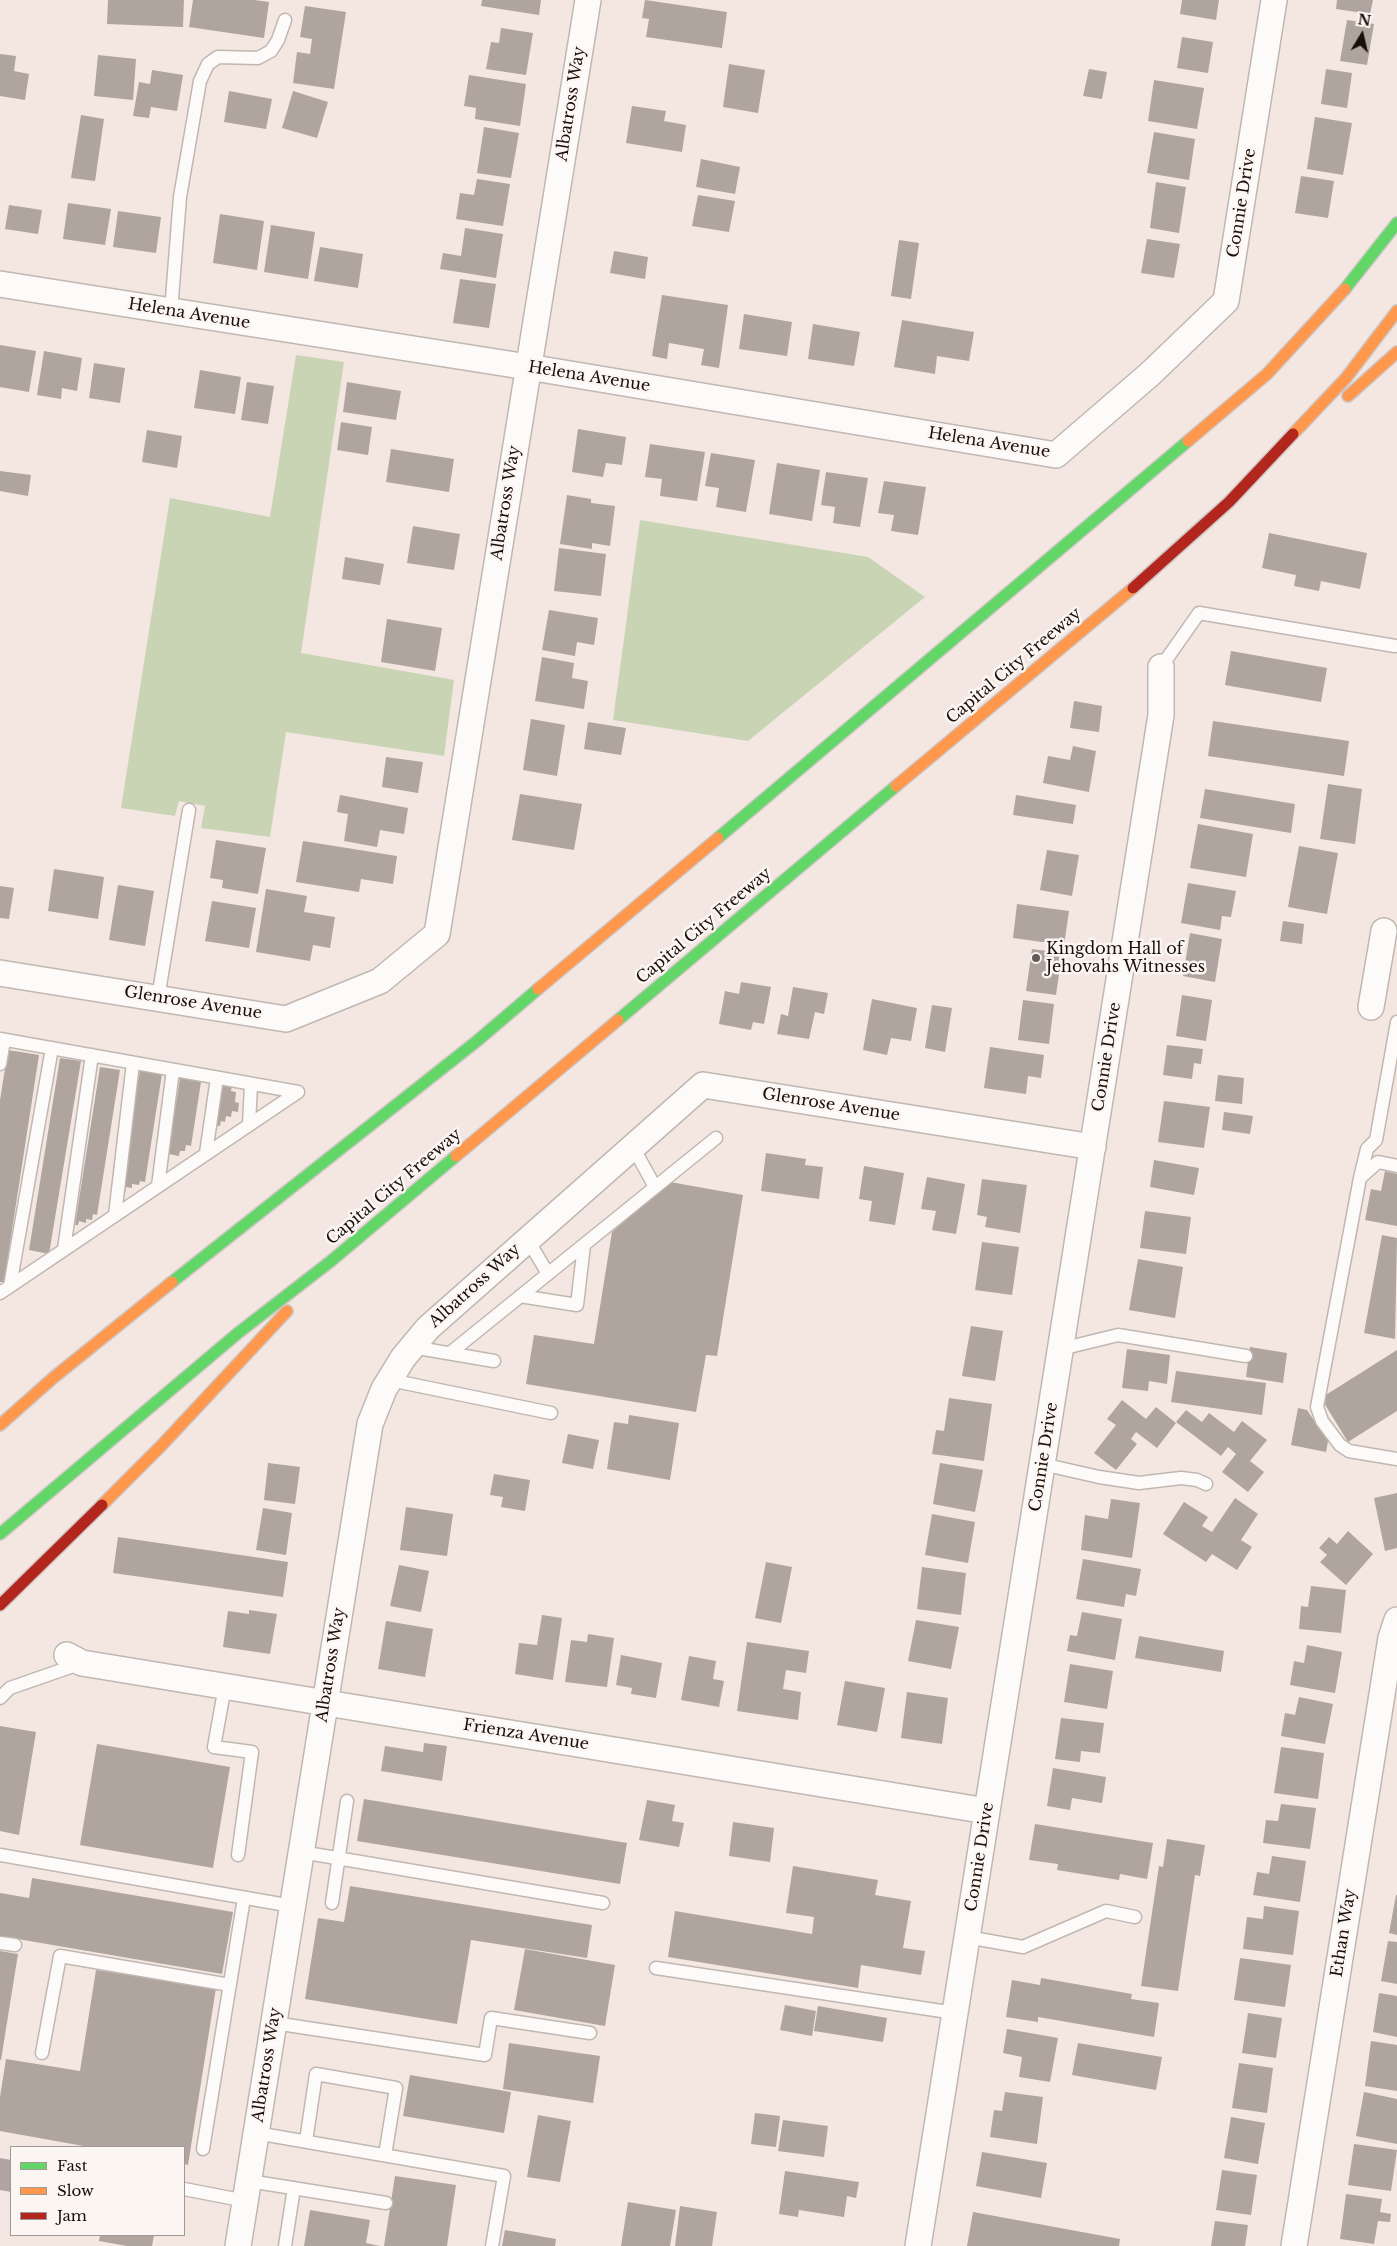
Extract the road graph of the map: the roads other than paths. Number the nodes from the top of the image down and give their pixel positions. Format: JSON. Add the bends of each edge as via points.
{"nodes":[{"id":1,"x":588,"y":0,"type":"edge"},
{"id":2,"x":1274,"y":0,"type":"edge"},
{"id":3,"x":285,"y":20,"type":"dead end"},
{"id":4,"x":1392,"y":211,"type":"dead end"},
{"id":5,"x":1397,"y":223,"type":"edge"},
{"id":6,"x":0,"y":284,"type":"edge"},
{"id":7,"x":1335,"y":302,"type":"junction"},
{"id":8,"x":172,"y":311,"type":"junction"},
{"id":9,"x":1397,"y":311,"type":"edge"},
{"id":10,"x":1397,"y":352,"type":"edge"},
{"id":11,"x":528,"y":367,"type":"junction"},
{"id":12,"x":1150,"y":374,"type":"joint"},
{"id":13,"x":1229,"y":502,"type":"junction"},
{"id":14,"x":1395,"y":646,"type":"dead end"},
{"id":15,"x":1161,"y":667,"type":"joint"},
{"id":16,"x":189,"y":810,"type":"dead end"},
{"id":17,"x":1384,"y":932,"type":"dead end"},
{"id":18,"x":1388,"y":966,"type":"edge"},
{"id":19,"x":0,"y":972,"type":"edge"},
{"id":20,"x":380,"y":981,"type":"joint"},
{"id":21,"x":158,"y":998,"type":"junction"},
{"id":22,"x":1371,"y":1007,"type":"dead end"},
{"id":23,"x":1397,"y":1022,"type":"edge"},
{"id":24,"x":2,"y":1040,"type":"edge"},
{"id":25,"x":52,"y":1048,"type":"junction"},
{"id":26,"x":92,"y":1056,"type":"junction"},
{"id":27,"x":133,"y":1063,"type":"junction"},
{"id":28,"x":0,"y":1064,"type":"edge"},
{"id":29,"x":173,"y":1070,"type":"junction"},
{"id":30,"x":217,"y":1078,"type":"junction"},
{"id":31,"x":251,"y":1084,"type":"junction"},
{"id":32,"x":249,"y":1125,"type":"junction"},
{"id":33,"x":716,"y":1138,"type":"dead end"},
{"id":34,"x":633,"y":1147,"type":"junction"},
{"id":35,"x":1093,"y":1147,"type":"junction"},
{"id":36,"x":206,"y":1153,"type":"junction"},
{"id":37,"x":1397,"y":1166,"type":"edge"},
{"id":38,"x":602,"y":1175,"type":"joint"},
{"id":39,"x":1360,"y":1178,"type":"junction"},
{"id":40,"x":158,"y":1186,"type":"junction"},
{"id":41,"x":655,"y":1188,"type":"junction"},
{"id":42,"x":115,"y":1215,"type":"junction"},
{"id":43,"x":528,"y":1240,"type":"junction"},
{"id":44,"x":584,"y":1245,"type":"junction"},
{"id":45,"x":64,"y":1249,"type":"junction"},
{"id":46,"x":331,"y":1261,"type":"junction"},
{"id":47,"x":548,"y":1274,"type":"junction"},
{"id":48,"x":5,"y":1289,"type":"edge"},
{"id":49,"x":520,"y":1296,"type":"junction"},
{"id":50,"x":412,"y":1347,"type":"junction"},
{"id":51,"x":1061,"y":1349,"type":"junction"},
{"id":52,"x":450,"y":1354,"type":"junction"},
{"id":53,"x":1246,"y":1356,"type":"dead end"},
{"id":54,"x":494,"y":1361,"type":"dead end"},
{"id":55,"x":53,"y":1378,"type":"junction"},
{"id":56,"x":390,"y":1380,"type":"junction"},
{"id":57,"x":9,"y":1400,"type":"dead end"},
{"id":58,"x":550,"y":1414,"type":"dead end"},
{"id":59,"x":0,"y":1425,"type":"edge"},
{"id":60,"x":1397,"y":1459,"type":"edge"},
{"id":61,"x":1042,"y":1464,"type":"junction"},
{"id":62,"x":1206,"y":1484,"type":"dead end"},
{"id":63,"x":0,"y":1534,"type":"edge"},
{"id":64,"x":0,"y":1605,"type":"edge"},
{"id":65,"x":1397,"y":1620,"type":"edge"},
{"id":66,"x":74,"y":1659,"type":"joint"},
{"id":67,"x":225,"y":1686,"type":"junction"},
{"id":68,"x":0,"y":1698,"type":"edge"},
{"id":69,"x":324,"y":1702,"type":"junction"},
{"id":70,"x":347,"y":1801,"type":"dead end"},
{"id":71,"x":987,"y":1811,"type":"junction"},
{"id":72,"x":300,"y":1852,"type":"junction"},
{"id":73,"x":0,"y":1855,"type":"edge"},
{"id":74,"x":238,"y":1855,"type":"dead end"},
{"id":75,"x":338,"y":1858,"type":"junction"},
{"id":76,"x":244,"y":1898,"type":"junction"},
{"id":77,"x":332,"y":1903,"type":"dead end"},
{"id":78,"x":603,"y":1903,"type":"dead end"},
{"id":79,"x":292,"y":1906,"type":"junction"},
{"id":80,"x":1135,"y":1917,"type":"dead end"},
{"id":81,"x":967,"y":1937,"type":"junction"},
{"id":82,"x":0,"y":1943,"type":"edge"},
{"id":83,"x":15,"y":1945,"type":"dead end"},
{"id":84,"x":656,"y":1968,"type":"dead end"},
{"id":85,"x":230,"y":1984,"type":"junction"},
{"id":86,"x":955,"y":2013,"type":"junction"},
{"id":87,"x":274,"y":2023,"type":"junction"},
{"id":88,"x":590,"y":2032,"type":"dead end"},
{"id":89,"x":42,"y":2053,"type":"dead end"},
{"id":90,"x":256,"y":2133,"type":"junction"},
{"id":91,"x":306,"y":2141,"type":"junction"},
{"id":92,"x":203,"y":2149,"type":"dead end"},
{"id":93,"x":386,"y":2156,"type":"junction"},
{"id":94,"x":294,"y":2188,"type":"junction"},
{"id":95,"x":185,"y":2190,"type":"edge"},
{"id":96,"x":247,"y":2191,"type":"junction"},
{"id":97,"x":386,"y":2203,"type":"dead end"},
{"id":98,"x":238,"y":2246,"type":"edge"},
{"id":99,"x":285,"y":2246,"type":"edge"},
{"id":100,"x":492,"y":2246,"type":"edge"},
{"id":101,"x":918,"y":2246,"type":"edge"},
{"id":102,"x":1294,"y":2246,"type":"edge"}],
"edges":[{"from":1,"to":11,"type":"street","name":"Albatross Way"},
{"from":2,"to":12,"type":"street","name":"Connie Drive","via":[[1226,302]]},
{"from":3,"to":8,"type":"lane","via":[[271,51],[258,58],[218,57],[208,64],[200,81],[180,197]]},
{"from":4,"to":7,"type":"highway"},
{"from":5,"to":7,"type":"highway"},
{"from":6,"to":8,"type":"street","name":"Helena Avenue"},
{"from":7,"to":55,"type":"highway","via":[[1267,374],[477,1041]]},
{"from":8,"to":11,"type":"street","name":"Helena Avenue"},
{"from":9,"to":13,"type":"highway","name":"Capital City Freeway","via":[[1346,378]]},
{"from":10,"to":13,"type":"highway"},
{"from":11,"to":12,"type":"street","name":"Helena Avenue","via":[[1056,455]]},
{"from":11,"to":20,"type":"street","name":"Albatross Way","via":[[437,934]]},
{"from":13,"to":46,"type":"highway","name":"Capital City Freeway","via":[[1167,559]]},
{"from":14,"to":15,"type":"lane","via":[[1199,613]]},
{"from":15,"to":35,"type":"street","name":"Connie Drive","via":[[1161,715]]},
{"from":16,"to":21,"type":"lane"},
{"from":17,"to":18,"type":"street"},
{"from":18,"to":22,"type":"street"},
{"from":19,"to":21,"type":"street","name":"Glenrose Avenue"},
{"from":20,"to":21,"type":"street","name":"Glenrose Avenue","via":[[286,1018]]},
{"from":23,"to":39,"type":"lane","via":[[1376,1140],[1367,1149]]},
{"from":24,"to":25,"type":"lane"},
{"from":24,"to":28,"type":"lane"},
{"from":25,"to":26,"type":"lane"},
{"from":25,"to":48,"type":"lane"},
{"from":26,"to":27,"type":"lane"},
{"from":26,"to":45,"type":"lane"},
{"from":27,"to":29,"type":"lane"},
{"from":27,"to":42,"type":"lane"},
{"from":29,"to":30,"type":"lane"},
{"from":29,"to":40,"type":"lane"},
{"from":30,"to":31,"type":"lane"},
{"from":30,"to":36,"type":"lane"},
{"from":31,"to":32,"type":"lane"},
{"from":31,"to":32,"type":"lane","via":[[298,1092]]},
{"from":32,"to":36,"type":"lane"},
{"from":33,"to":41,"type":"lane"},
{"from":34,"to":35,"type":"street","name":"Glenrose Avenue","via":[[703,1084]]},
{"from":34,"to":38,"type":"street","name":"Glenrose Avenue"},
{"from":34,"to":41,"type":"lane"},
{"from":35,"to":51,"type":"street","name":"Connie Drive"},
{"from":36,"to":40,"type":"lane"},
{"from":37,"to":39,"type":"lane","via":[[1378,1162]]},
{"from":38,"to":43,"type":"street","name":"Albatross Way"},
{"from":39,"to":60,"type":"lane","via":[[1317,1407],[1322,1421],[1349,1452]]},
{"from":40,"to":42,"type":"lane"},
{"from":41,"to":44,"type":"lane"},
{"from":42,"to":45,"type":"lane"},
{"from":43,"to":47,"type":"lane"},
{"from":43,"to":50,"type":"street","name":"Albatross Way","via":[[428,1328]]},
{"from":44,"to":47,"type":"lane"},
{"from":44,"to":49,"type":"lane","via":[[577,1305]]},
{"from":45,"to":48,"type":"lane"},
{"from":46,"to":63,"type":"highway","name":"Capital City Freeway","via":[[238,1333]]},
{"from":46,"to":64,"type":"highway","via":[[161,1446]]},
{"from":47,"to":49,"type":"lane"},
{"from":49,"to":52,"type":"lane"},
{"from":50,"to":52,"type":"lane"},
{"from":50,"to":56,"type":"street","name":"Albatross Way"},
{"from":51,"to":53,"type":"lane","via":[[1118,1335]]},
{"from":51,"to":61,"type":"street","name":"Connie Drive"},
{"from":52,"to":54,"type":"lane"},
{"from":55,"to":57,"type":"highway"},
{"from":55,"to":59,"type":"highway"},
{"from":56,"to":58,"type":"lane"},
{"from":56,"to":69,"type":"street","name":"Albatross Way","via":[[370,1424]]},
{"from":61,"to":62,"type":"lane","via":[[1099,1478],[1139,1483],[1181,1478]]},
{"from":61,"to":71,"type":"street","name":"Connie Drive"},
{"from":65,"to":102,"type":"street","name":"Ethan Way","via":[[1390,1638]]},
{"from":66,"to":67,"type":"street","name":"Frienza Avenue"},
{"from":66,"to":68,"type":"lane","via":[[10,1688]]},
{"from":67,"to":69,"type":"street","name":"Frienza Avenue"},
{"from":67,"to":74,"type":"lane","via":[[214,1747],[252,1752]]},
{"from":69,"to":71,"type":"street","name":"Frienza Avenue"},
{"from":69,"to":72,"type":"street","name":"Albatross Way"},
{"from":70,"to":75,"type":"lane"},
{"from":71,"to":81,"type":"street","name":"Connie Drive"},
{"from":72,"to":75,"type":"lane"},
{"from":72,"to":79,"type":"street","name":"Albatross Way"},
{"from":73,"to":76,"type":"lane"},
{"from":75,"to":77,"type":"lane"},
{"from":75,"to":78,"type":"lane"},
{"from":76,"to":79,"type":"lane"},
{"from":76,"to":85,"type":"lane"},
{"from":79,"to":87,"type":"street","name":"Albatross Way"},
{"from":80,"to":81,"type":"lane","via":[[1106,1911],[1023,1947]]},
{"from":81,"to":86,"type":"street","name":"Connie Drive"},
{"from":82,"to":83,"type":"lane"},
{"from":84,"to":86,"type":"lane"},
{"from":85,"to":89,"type":"lane","via":[[60,1956]]},
{"from":85,"to":92,"type":"lane"},
{"from":86,"to":101,"type":"street","name":"Connie Drive"},
{"from":87,"to":88,"type":"lane","via":[[485,2055],[491,2018]]},
{"from":87,"to":90,"type":"street","name":"Albatross Way"},
{"from":90,"to":91,"type":"lane"},
{"from":90,"to":96,"type":"street","name":"Albatross Way"},
{"from":91,"to":93,"type":"lane"},
{"from":91,"to":93,"type":"lane","via":[[316,2074],[396,2088]]},
{"from":93,"to":100,"type":"lane","via":[[504,2176]]},
{"from":94,"to":96,"type":"lane"},
{"from":94,"to":97,"type":"lane"},
{"from":94,"to":99,"type":"lane"},
{"from":95,"to":96,"type":"lane"},
{"from":96,"to":98,"type":"street","name":"Albatross Way"}]}
